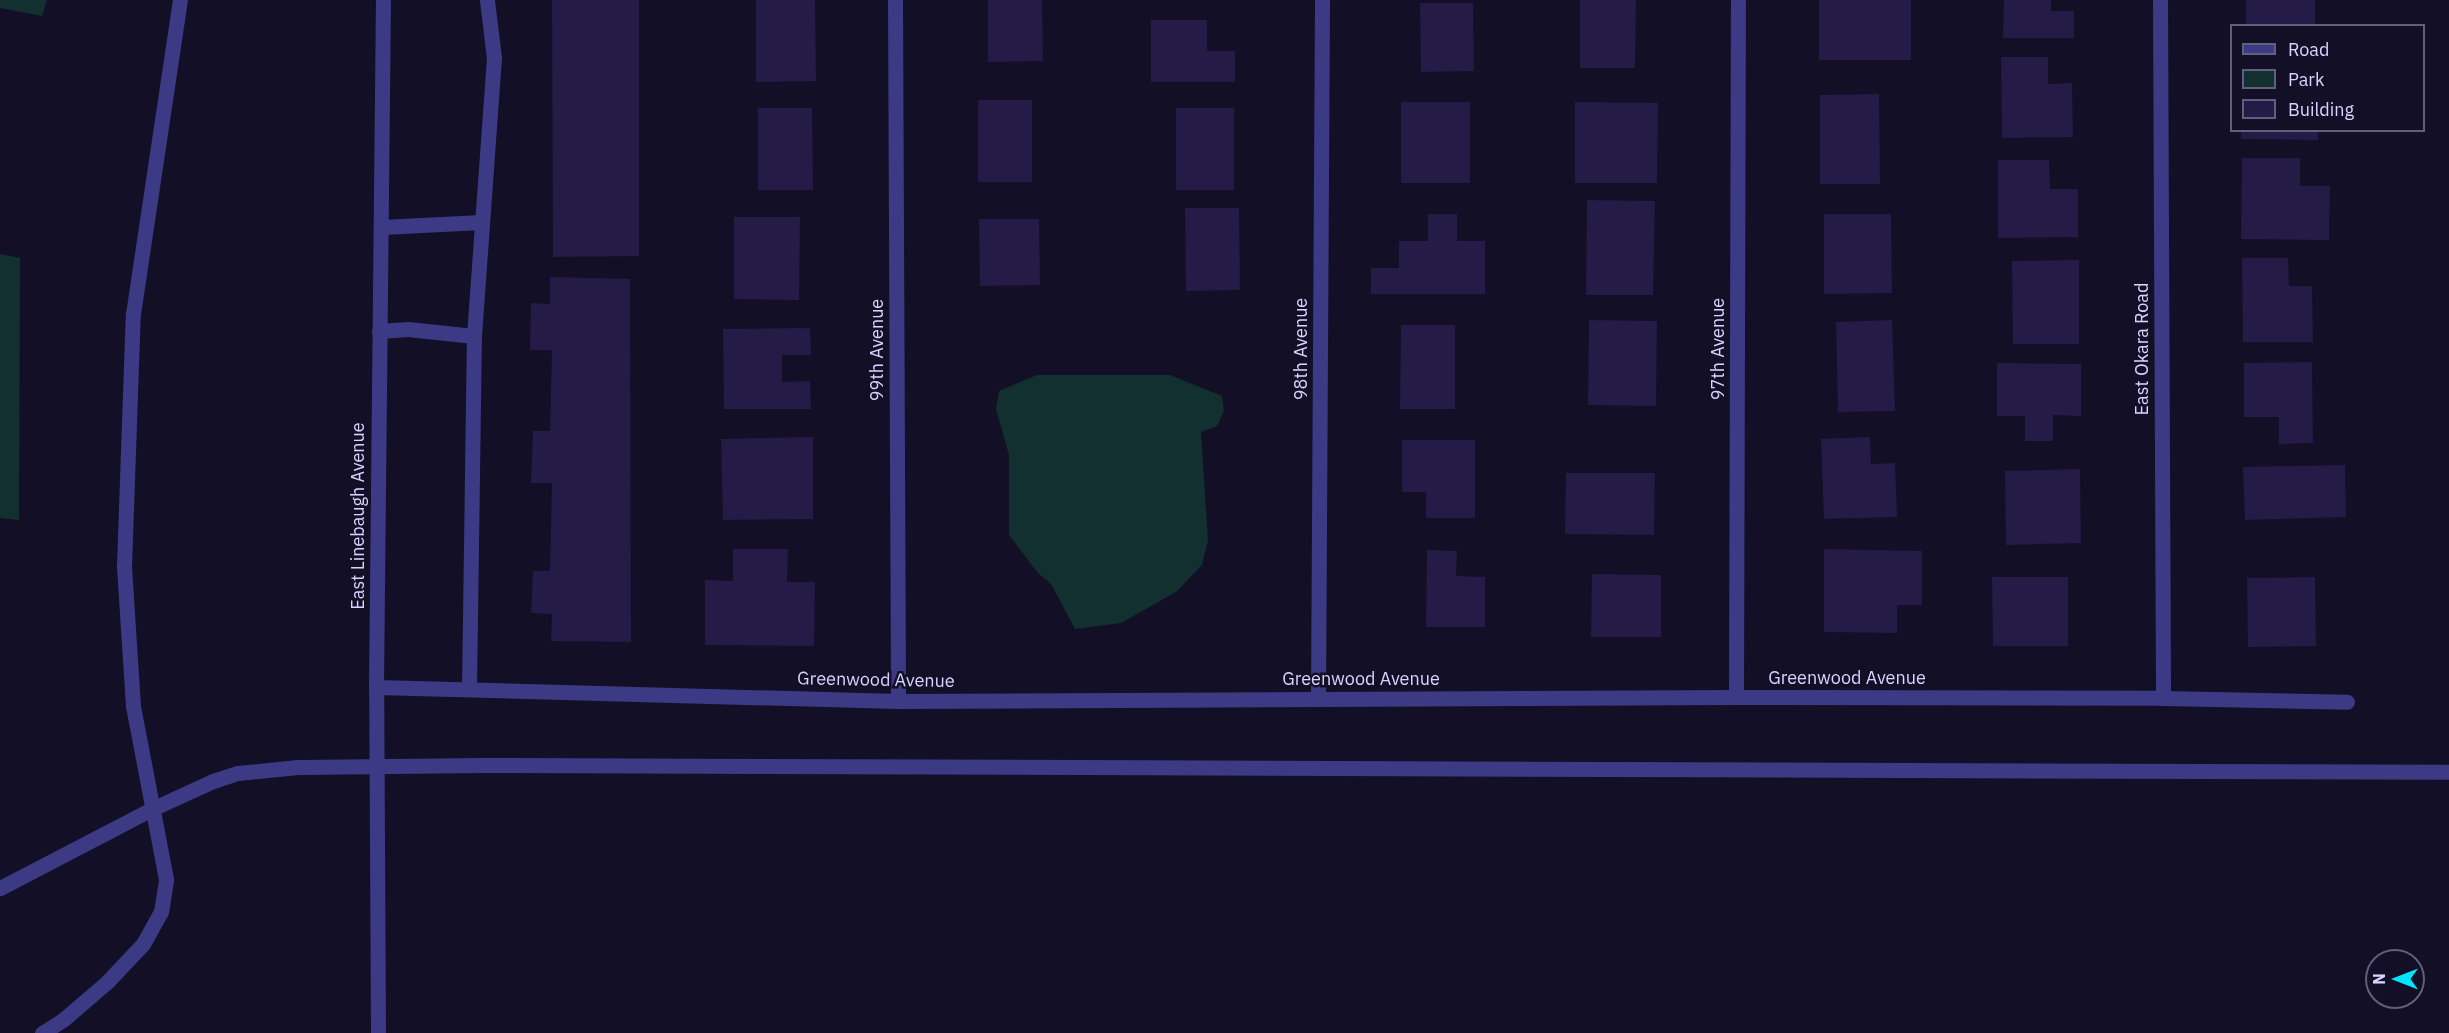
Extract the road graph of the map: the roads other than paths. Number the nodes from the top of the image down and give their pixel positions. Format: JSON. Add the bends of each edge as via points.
{"nodes":[{"id":1,"x":180,"y":0,"type":"edge"},
{"id":2,"x":383,"y":0,"type":"edge"},
{"id":3,"x":487,"y":0,"type":"edge"},
{"id":4,"x":895,"y":0,"type":"edge"},
{"id":5,"x":1322,"y":0,"type":"edge"},
{"id":6,"x":1738,"y":0,"type":"edge"},
{"id":7,"x":2160,"y":0,"type":"edge"},
{"id":8,"x":482,"y":222,"type":"junction"},
{"id":9,"x":381,"y":227,"type":"junction"},
{"id":10,"x":379,"y":331,"type":"junction"},
{"id":11,"x":474,"y":336,"type":"junction"},
{"id":12,"x":376,"y":687,"type":"junction"},
{"id":13,"x":470,"y":689,"type":"junction"},
{"id":14,"x":1736,"y":698,"type":"junction"},
{"id":15,"x":2163,"y":698,"type":"junction"},
{"id":16,"x":1318,"y":699,"type":"junction"},
{"id":17,"x":898,"y":701,"type":"junction"},
{"id":18,"x":2347,"y":702,"type":"dead end"},
{"id":19,"x":378,"y":766,"type":"junction"},
{"id":20,"x":2449,"y":772,"type":"edge"},
{"id":21,"x":154,"y":808,"type":"junction"},
{"id":22,"x":0,"y":888,"type":"edge"},
{"id":23,"x":42,"y":1033,"type":"edge"},
{"id":24,"x":378,"y":1033,"type":"edge"}],
"edges":[{"from":1,"to":21,"type":"street","via":[[134,314],[125,554],[134,706]]},
{"from":2,"to":9,"type":"street","name":"East Linebaugh Avenue"},
{"from":3,"to":8,"type":"street","via":[[494,58]]},
{"from":4,"to":17,"type":"street","name":"99th Avenue"},
{"from":5,"to":16,"type":"street","name":"98th Avenue"},
{"from":6,"to":14,"type":"street","name":"97th Avenue"},
{"from":7,"to":15,"type":"street","name":"East Okara Road"},
{"from":8,"to":9,"type":"street"},
{"from":8,"to":11,"type":"street"},
{"from":9,"to":10,"type":"street","name":"East Linebaugh Avenue"},
{"from":10,"to":11,"type":"street","via":[[408,329]]},
{"from":10,"to":12,"type":"street","name":"East Linebaugh Avenue"},
{"from":11,"to":13,"type":"street"},
{"from":12,"to":13,"type":"street","name":"Greenwood Avenue"},
{"from":12,"to":19,"type":"street","name":"East Linebaugh Avenue"},
{"from":13,"to":17,"type":"street","name":"Greenwood Avenue"},
{"from":14,"to":15,"type":"street","name":"Greenwood Avenue"},
{"from":14,"to":16,"type":"street","name":"Greenwood Avenue"},
{"from":15,"to":18,"type":"street","name":"Greenwood Avenue"},
{"from":16,"to":17,"type":"street","name":"Greenwood Avenue"},
{"from":19,"to":20,"type":"street"},
{"from":19,"to":21,"type":"street","via":[[238,773]]},
{"from":19,"to":24,"type":"street","name":"East Linebaugh Avenue"},
{"from":21,"to":22,"type":"street"},
{"from":21,"to":23,"type":"street","via":[[166,879],[161,912],[143,944],[107,982]]}]}
